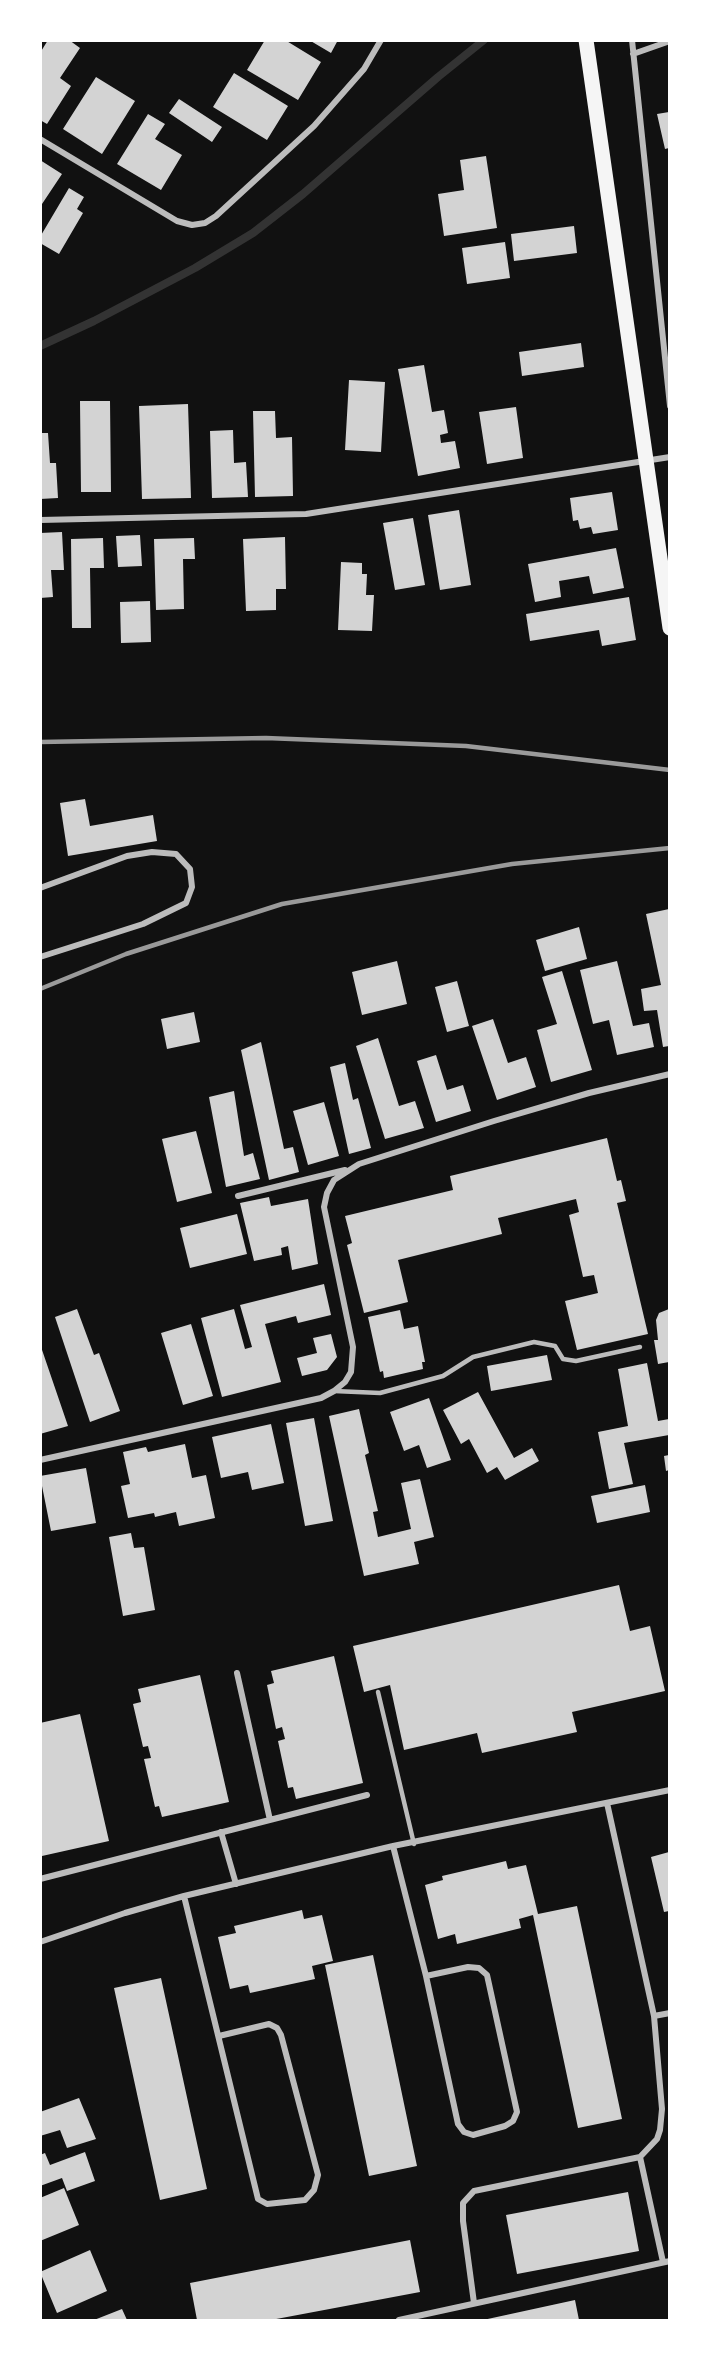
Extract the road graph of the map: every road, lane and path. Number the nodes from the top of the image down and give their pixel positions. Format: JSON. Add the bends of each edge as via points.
{"nodes":[{"id":1,"x":381,"y":40,"type":"edge"},
{"id":2,"x":585,"y":40,"type":"edge"},
{"id":3,"x":632,"y":40,"type":"edge"},
{"id":4,"x":669,"y":41,"type":"edge"},
{"id":5,"x":633,"y":54,"type":"junction"},
{"id":6,"x":40,"y":139,"type":"edge"},
{"id":7,"x":669,"y":404,"type":"edge"},
{"id":8,"x":669,"y":457,"type":"edge"},
{"id":9,"x":40,"y":520,"type":"edge"},
{"id":10,"x":669,"y":628,"type":"edge"},
{"id":11,"x":40,"y":888,"type":"edge"},
{"id":12,"x":40,"y":957,"type":"edge"},
{"id":13,"x":669,"y":1074,"type":"edge"},
{"id":14,"x":348,"y":1169,"type":"junction"},
{"id":15,"x":238,"y":1196,"type":"dead end"},
{"id":16,"x":640,"y":1347,"type":"dead end"},
{"id":17,"x":334,"y":1391,"type":"junction"},
{"id":18,"x":40,"y":1460,"type":"edge"},
{"id":19,"x":237,"y":1673,"type":"dead end"},
{"id":20,"x":378,"y":1692,"type":"dead end"},
{"id":21,"x":669,"y":1790,"type":"edge"},
{"id":22,"x":368,"y":1795,"type":"dead end"},
{"id":23,"x":607,"y":1803,"type":"junction"},
{"id":24,"x":270,"y":1820,"type":"junction"},
{"id":25,"x":221,"y":1832,"type":"junction"},
{"id":26,"x":414,"y":1844,"type":"junction"},
{"id":27,"x":393,"y":1846,"type":"junction"},
{"id":28,"x":40,"y":1879,"type":"edge"},
{"id":29,"x":236,"y":1884,"type":"junction"},
{"id":30,"x":184,"y":1896,"type":"junction"},
{"id":31,"x":40,"y":1942,"type":"edge"},
{"id":32,"x":426,"y":1976,"type":"junction"},
{"id":33,"x":669,"y":2013,"type":"edge"},
{"id":34,"x":654,"y":2016,"type":"junction"},
{"id":35,"x":219,"y":2036,"type":"junction"},
{"id":36,"x":640,"y":2157,"type":"junction"},
{"id":37,"x":666,"y":2262,"type":"edge"},
{"id":38,"x":474,"y":2303,"type":"junction"},
{"id":39,"x":399,"y":2320,"type":"edge"}],
"edges":[{"from":1,"to":6,"type":"street","via":[[339,101],[205,223],[177,221]]},
{"from":2,"to":10,"type":"main road"},
{"from":3,"to":5,"type":"street"},
{"from":4,"to":5,"type":"street"},
{"from":5,"to":7,"type":"street"},
{"from":8,"to":9,"type":"street","via":[[306,514]]},
{"from":11,"to":12,"type":"street","via":[[127,856],[152,852],[176,854],[190,869],[192,887],[186,903],[143,924]]},
{"from":13,"to":14,"type":"street","via":[[494,1120]]},
{"from":14,"to":15,"type":"street"},
{"from":14,"to":17,"type":"street","via":[[334,1180],[324,1207],[353,1347],[351,1372]]},
{"from":16,"to":17,"type":"lane","via":[[576,1361],[563,1359],[555,1346],[534,1342],[473,1357],[443,1376],[380,1393]]},
{"from":17,"to":18,"type":"street","via":[[321,1398]]},
{"from":19,"to":24,"type":"street"},
{"from":20,"to":26,"type":"lane"},
{"from":21,"to":23,"type":"street"},
{"from":22,"to":24,"type":"street"},
{"from":23,"to":26,"type":"street"},
{"from":23,"to":34,"type":"street"},
{"from":24,"to":25,"type":"street"},
{"from":25,"to":28,"type":"street"},
{"from":25,"to":29,"type":"street"},
{"from":26,"to":27,"type":"street"},
{"from":27,"to":29,"type":"street"},
{"from":27,"to":32,"type":"street"},
{"from":29,"to":30,"type":"street"},
{"from":30,"to":31,"type":"street"},
{"from":30,"to":35,"type":"street"},
{"from":32,"to":32,"type":"street","via":[[458,2124],[473,2135],[505,2126],[517,2112],[487,1976],[479,1968],[468,1967]]},
{"from":33,"to":34,"type":"street"},
{"from":34,"to":36,"type":"street","via":[[662,2109],[660,2130]]},
{"from":35,"to":35,"type":"street","via":[[258,2199],[267,2204],[305,2200],[314,2190],[318,2175],[281,2035],[269,2024]]},
{"from":36,"to":37,"type":"street"},
{"from":36,"to":38,"type":"street","via":[[474,2191],[463,2203]]},
{"from":37,"to":38,"type":"street"},
{"from":38,"to":39,"type":"street"}]}
